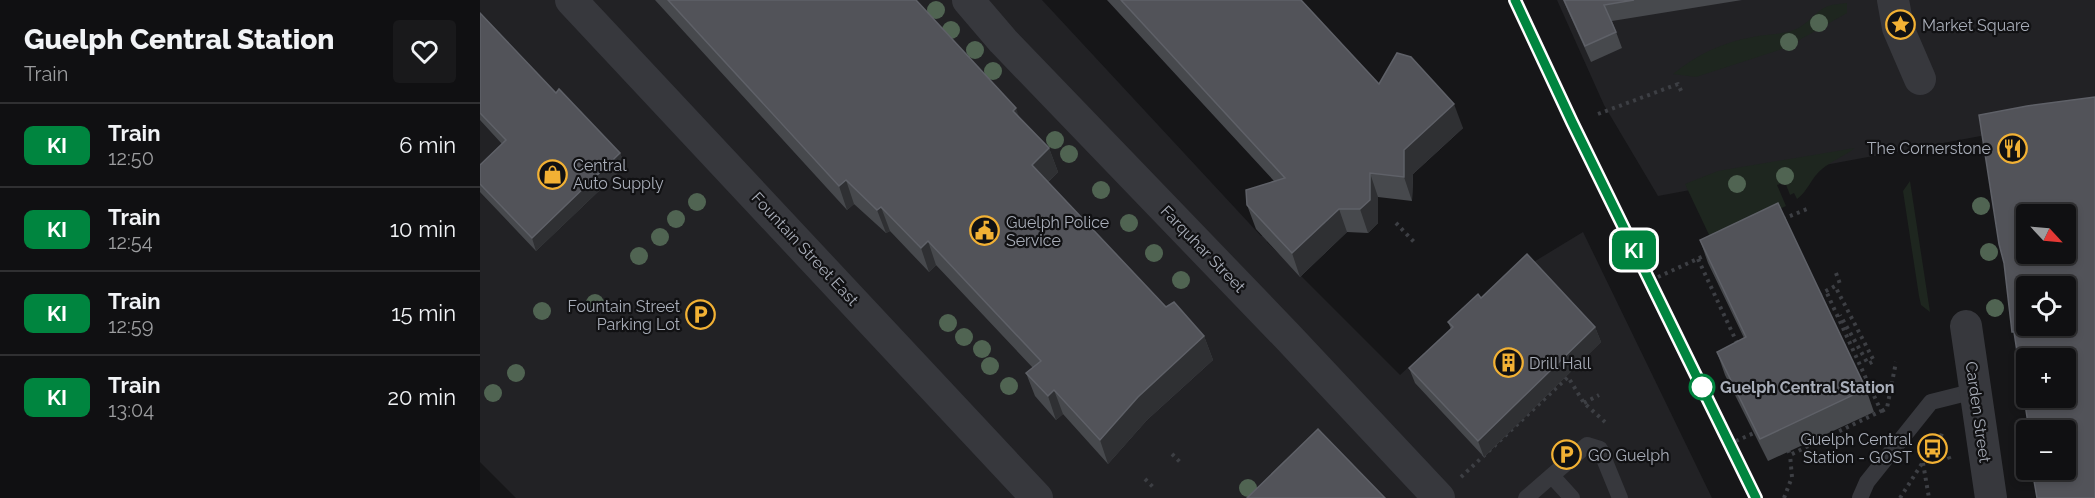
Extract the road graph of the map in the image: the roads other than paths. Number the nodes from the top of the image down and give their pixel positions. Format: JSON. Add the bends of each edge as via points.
{"nodes":[{"id":1,"x":572,"y":0,"type":"edge"},
{"id":2,"x":968,"y":0,"type":"edge"},
{"id":3,"x":1893,"y":0,"type":"edge"},
{"id":4,"x":1920,"y":79,"type":"dead end"},
{"id":5,"x":1966,"y":326,"type":"dead end"},
{"id":6,"x":1975,"y":391,"type":"junction"},
{"id":7,"x":1552,"y":476,"type":"junction"},
{"id":8,"x":1450,"y":488,"type":"edge"},
{"id":9,"x":1037,"y":498,"type":"edge"},
{"id":10,"x":1526,"y":498,"type":"edge"},
{"id":11,"x":1572,"y":498,"type":"edge"},
{"id":12,"x":1620,"y":498,"type":"edge"},
{"id":13,"x":1860,"y":498,"type":"edge"},
{"id":14,"x":1991,"y":498,"type":"edge"}],
"edges":[{"from":1,"to":9,"type":"street","name":"Fountain Street East"},
{"from":2,"to":8,"type":"street","name":"Farquhar Street","via":[[1322,374]]},
{"from":3,"to":4,"type":"street","via":[[1898,28]]},
{"from":5,"to":6,"type":"street","name":"Carden Street"},
{"from":6,"to":13,"type":"lane","via":[[1931,402],[1867,482]]},
{"from":6,"to":14,"type":"street","name":"Carden Street"},
{"from":7,"to":10,"type":"lane"},
{"from":7,"to":11,"type":"lane"},
{"from":7,"to":12,"type":"lane","via":[[1587,445],[1600,449]]}]}
